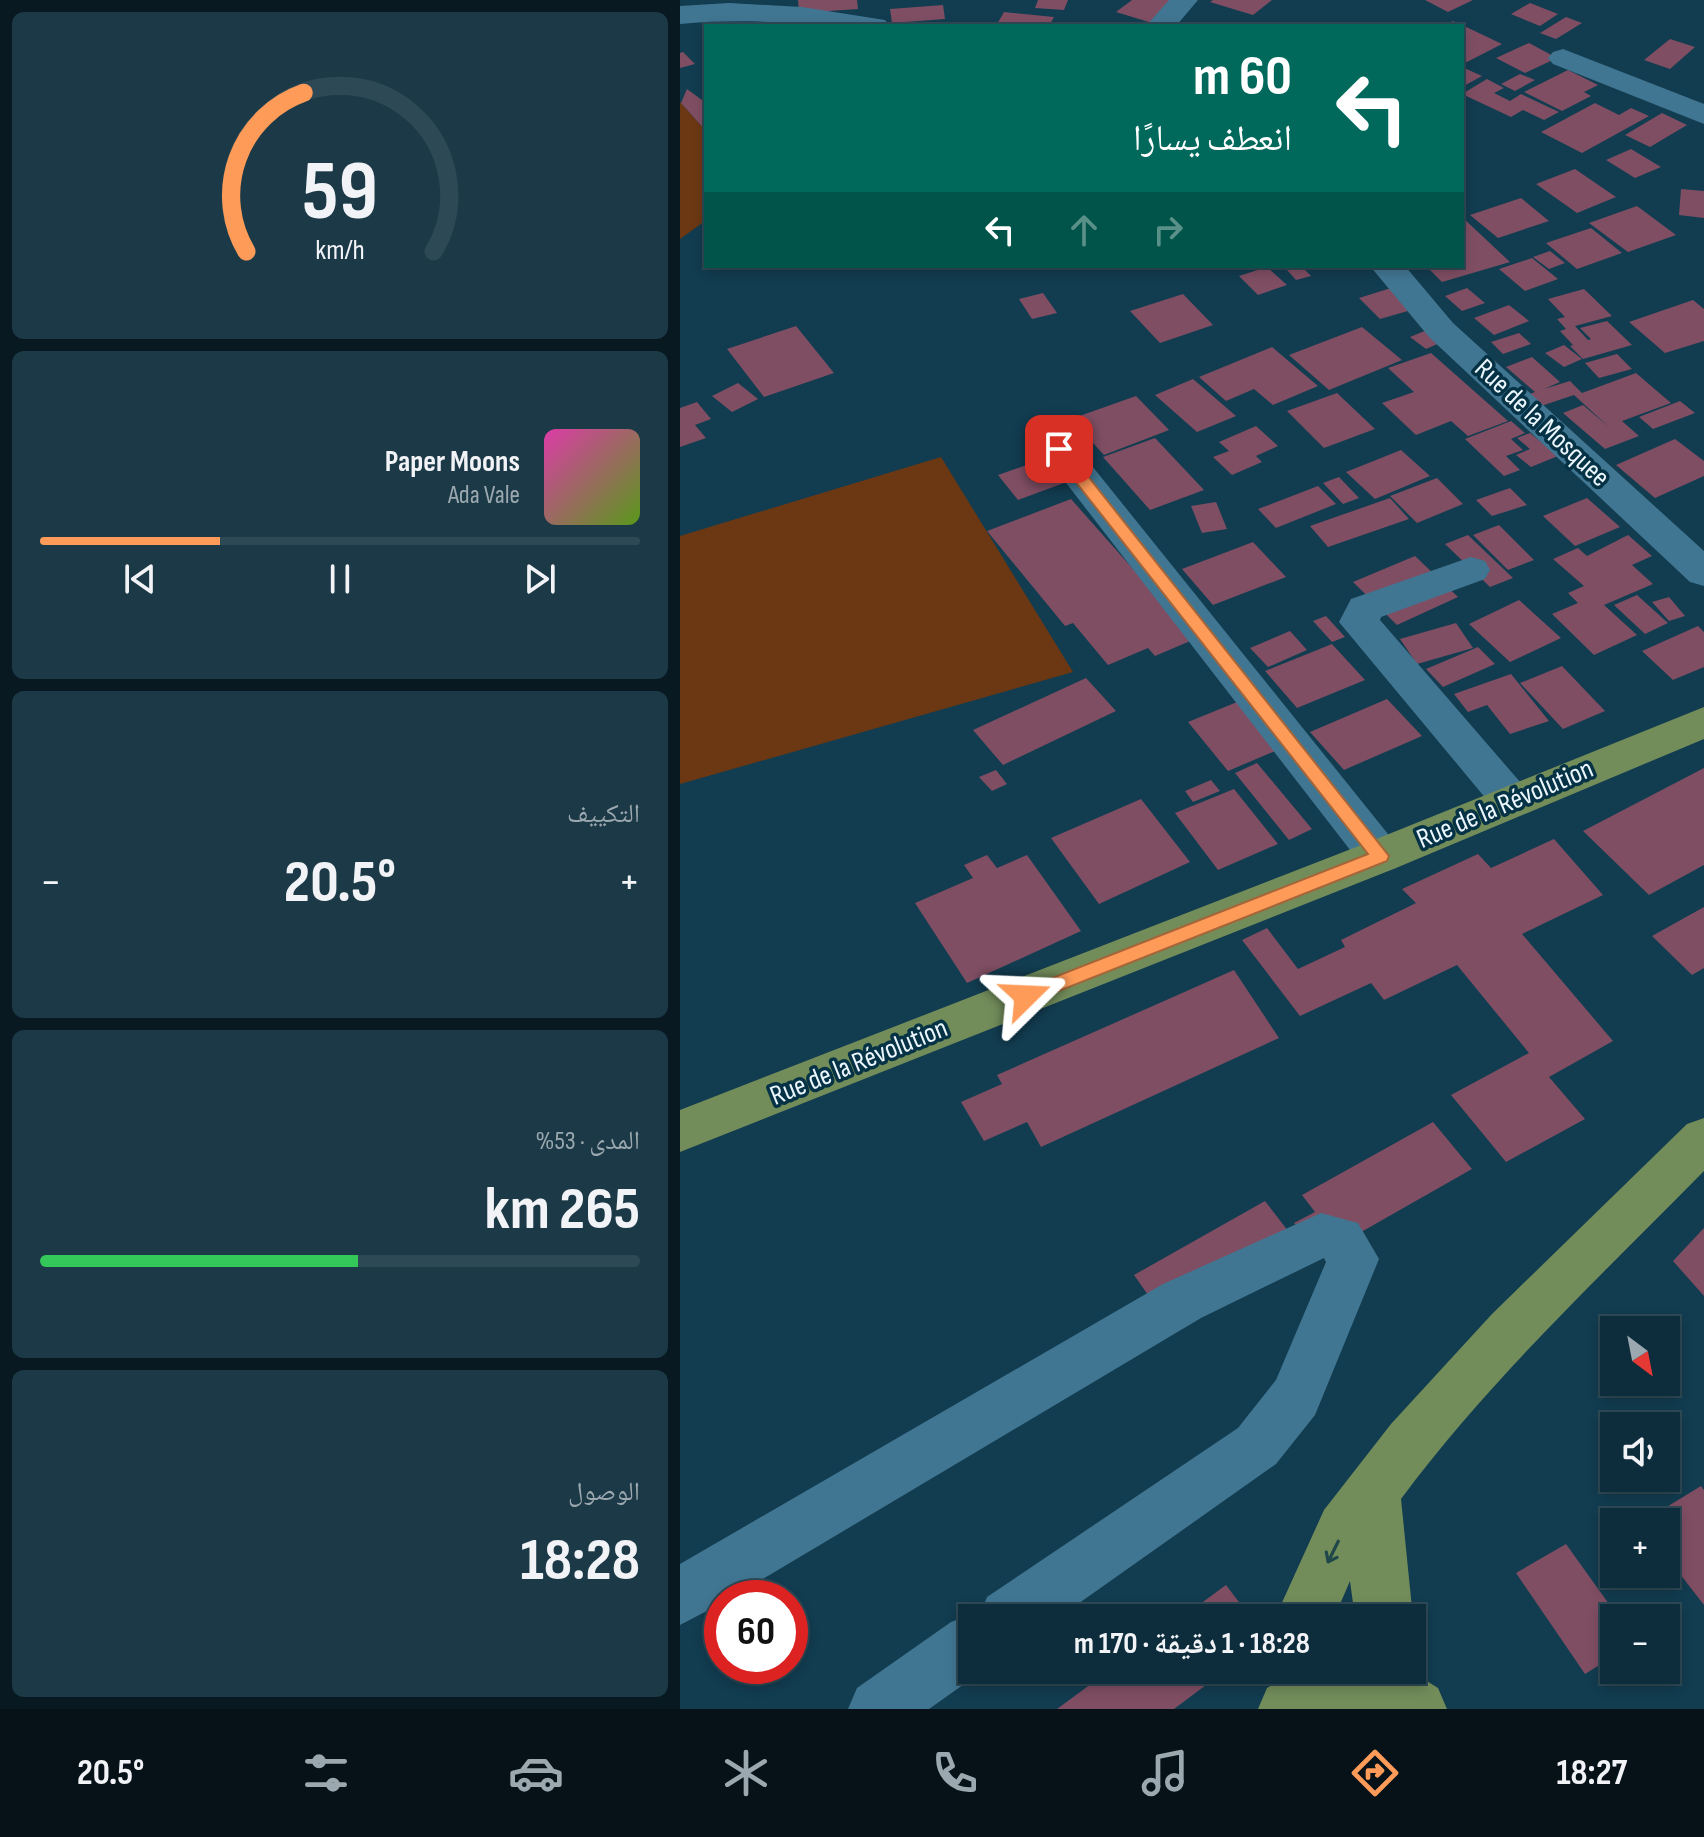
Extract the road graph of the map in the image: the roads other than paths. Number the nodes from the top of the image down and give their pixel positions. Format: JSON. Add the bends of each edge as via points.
{"nodes":[{"id":1,"x":1184,"y":0,"type":"edge"},
{"id":2,"x":680,"y":15,"type":"edge"},
{"id":3,"x":833,"y":15,"type":"edge"},
{"id":4,"x":867,"y":24,"type":"edge"},
{"id":5,"x":1162,"y":24,"type":"edge"},
{"id":6,"x":1563,"y":58,"type":"dead end"},
{"id":7,"x":1704,"y":115,"type":"edge"},
{"id":8,"x":1389,"y":268,"type":"edge"},
{"id":9,"x":1059,"y":449,"type":"dead end"},
{"id":10,"x":1471,"y":570,"type":"dead end"},
{"id":11,"x":1704,"y":573,"type":"edge"},
{"id":12,"x":1704,"y":722,"type":"edge"},
{"id":13,"x":1512,"y":801,"type":"junction"},
{"id":14,"x":1380,"y":856,"type":"junction"},
{"id":15,"x":680,"y":1131,"type":"edge"},
{"id":16,"x":1704,"y":1139,"type":"edge"},
{"id":17,"x":1372,"y":1491,"type":"junction"},
{"id":18,"x":680,"y":1596,"type":"edge"},
{"id":19,"x":1028,"y":1604,"type":"edge"},
{"id":20,"x":1310,"y":1604,"type":"edge"},
{"id":21,"x":1383,"y":1604,"type":"edge"},
{"id":22,"x":958,"y":1653,"type":"edge"},
{"id":23,"x":1409,"y":1694,"type":"edge"},
{"id":24,"x":1291,"y":1695,"type":"edge"},
{"id":25,"x":878,"y":1709,"type":"edge"}],
"edges":[{"from":1,"to":5,"type":"street"},
{"from":2,"to":3,"type":"street","via":[[723,10]]},
{"from":3,"to":4,"type":"street"},
{"from":6,"to":7,"type":"street"},
{"from":8,"to":11,"type":"street","name":"Rue de la Mosquee","via":[[1441,330]]},
{"from":9,"to":14,"type":"street"},
{"from":10,"to":13,"type":"street","via":[[1365,608],[1359,622]]},
{"from":12,"to":13,"type":"main road","name":"Rue de la Révolution"},
{"from":13,"to":14,"type":"main road","name":"Rue de la Révolution"},
{"from":14,"to":15,"type":"main road","name":"Rue de la Révolution"},
{"from":16,"to":17,"type":"main road","via":[[1462,1383]]},
{"from":17,"to":20,"type":"main road","one_way":true,"via":[[1344,1529]]},
{"from":17,"to":21,"type":"main road"},
{"from":18,"to":19,"type":"street","via":[[1182,1301],[1321,1235],[1340,1239],[1353,1259],[1296,1397],[1257,1446]]},
{"from":22,"to":25,"type":"street"},
{"from":23,"to":24,"type":"main road","via":[[1371,1685],[1328,1686]]}]}
